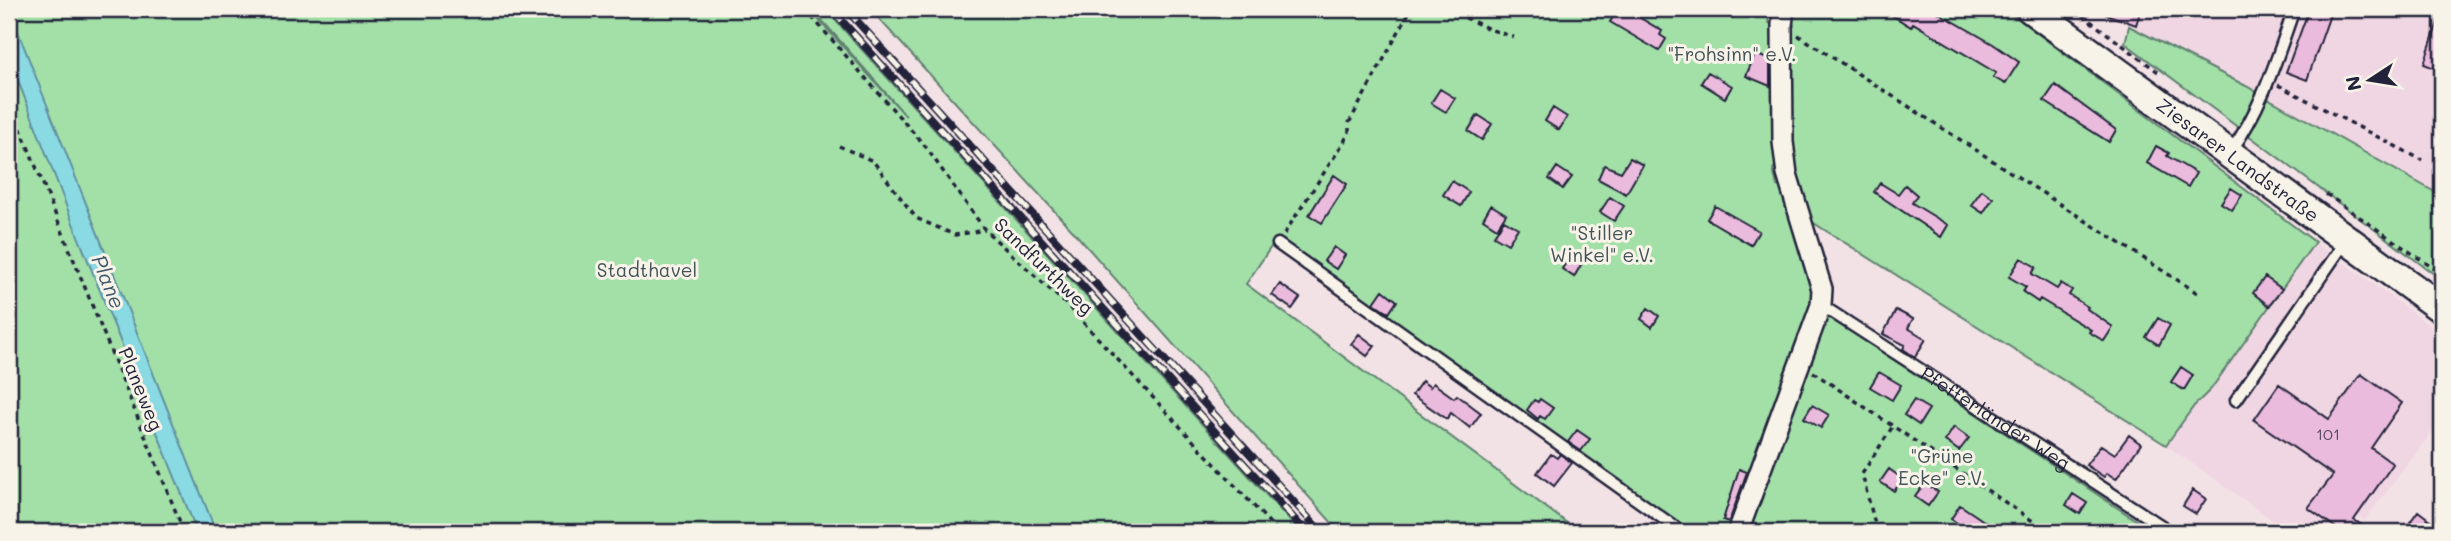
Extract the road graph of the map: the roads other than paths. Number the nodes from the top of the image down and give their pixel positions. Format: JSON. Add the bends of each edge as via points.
{"nodes":[{"id":1,"x":2031,"y":9,"type":"edge"},
{"id":2,"x":2294,"y":9,"type":"edge"},
{"id":3,"x":1776,"y":14,"type":"edge"},
{"id":4,"x":2229,"y":155,"type":"junction"},
{"id":5,"x":2348,"y":239,"type":"junction"},
{"id":6,"x":1278,"y":244,"type":"road end"},
{"id":7,"x":1821,"y":305,"type":"junction"},
{"id":8,"x":2442,"y":309,"type":"edge"},
{"id":9,"x":2236,"y":400,"type":"dead end"},
{"id":10,"x":1682,"y":532,"type":"edge"},
{"id":11,"x":1738,"y":532,"type":"edge"},
{"id":12,"x":2171,"y":532,"type":"edge"}],
"edges":[{"from":1,"to":4,"type":"main road","name":"Ziesarer Landstraße"},
{"from":2,"to":4,"type":"lane","via":[[2269,81]]},
{"from":3,"to":7,"type":"street","via":[[1782,25],[1787,174],[1822,289]]},
{"from":4,"to":5,"type":"main road","name":"Ziesarer Landstraße"},
{"from":5,"to":8,"type":"main road","name":"Ziesarer Landstraße"},
{"from":5,"to":9,"type":"lane"},
{"from":6,"to":10,"type":"lane"},
{"from":7,"to":11,"type":"street"},
{"from":7,"to":12,"type":"lane","name":"Pfefferländer Weg"}]}
